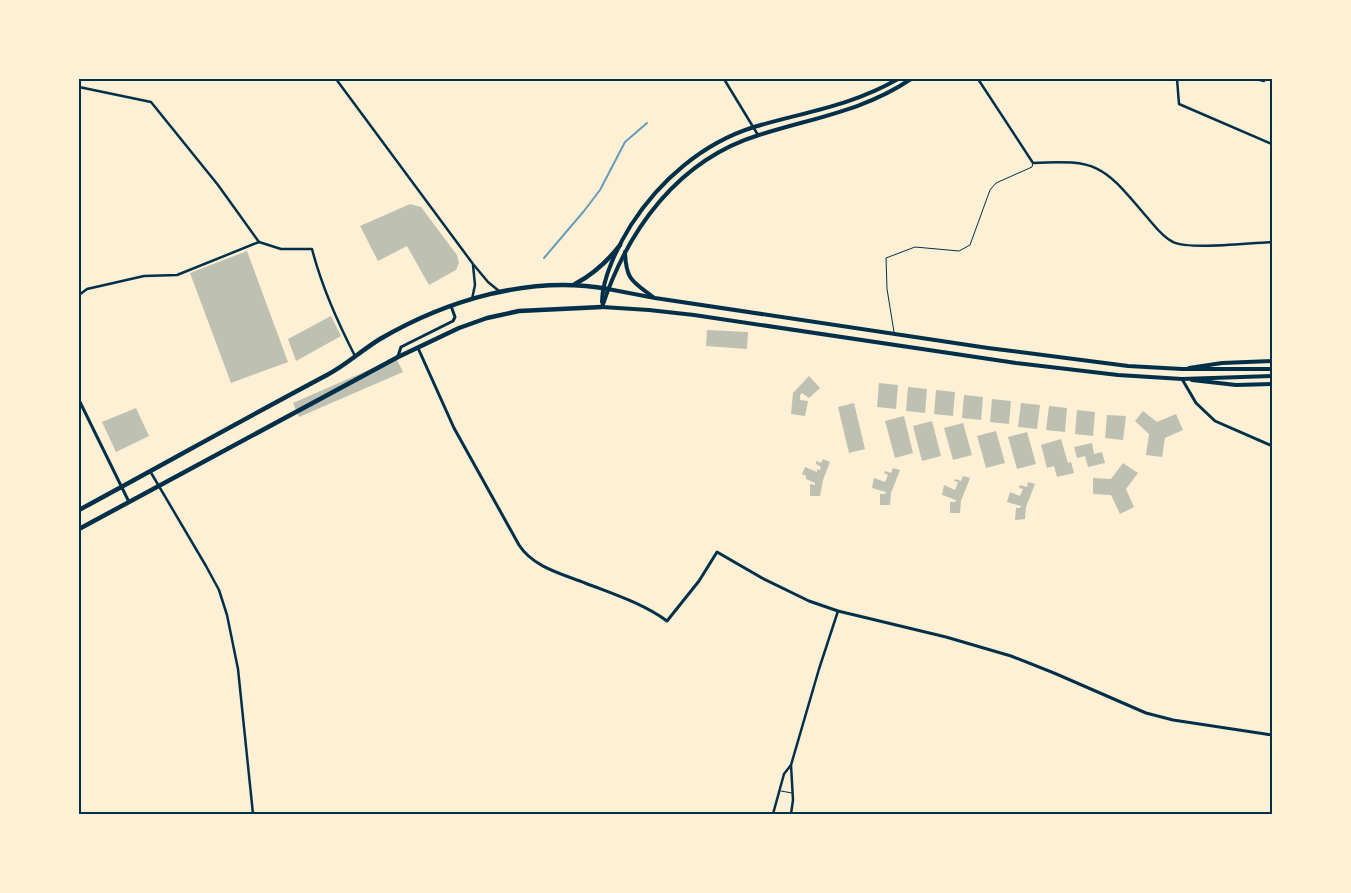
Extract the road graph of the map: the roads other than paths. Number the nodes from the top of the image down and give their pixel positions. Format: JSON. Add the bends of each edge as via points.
{"nodes":[{"id":1,"x":336,"y":79,"type":"edge"},
{"id":2,"x":724,"y":79,"type":"edge"},
{"id":3,"x":898,"y":79,"type":"edge"},
{"id":4,"x":911,"y":79,"type":"edge"},
{"id":5,"x":978,"y":79,"type":"edge"},
{"id":6,"x":1177,"y":79,"type":"edge"},
{"id":7,"x":1256,"y":79,"type":"edge"},
{"id":8,"x":1264,"y":81,"type":"dead end"},
{"id":9,"x":79,"y":87,"type":"edge"},
{"id":10,"x":754,"y":127,"type":"junction"},
{"id":11,"x":758,"y":135,"type":"junction"},
{"id":12,"x":1272,"y":144,"type":"edge"},
{"id":13,"x":1033,"y":163,"type":"junction"},
{"id":14,"x":259,"y":242,"type":"junction"},
{"id":15,"x":1272,"y":242,"type":"edge"},
{"id":16,"x":620,"y":244,"type":"junction"},
{"id":17,"x":625,"y":252,"type":"junction"},
{"id":18,"x":473,"y":264,"type":"junction"},
{"id":19,"x":574,"y":285,"type":"junction"},
{"id":20,"x":602,"y":288,"type":"junction"},
{"id":21,"x":608,"y":289,"type":"junction"},
{"id":22,"x":500,"y":292,"type":"junction"},
{"id":23,"x":79,"y":295,"type":"edge"},
{"id":24,"x":655,"y":298,"type":"junction"},
{"id":25,"x":472,"y":299,"type":"junction"},
{"id":26,"x":451,"y":306,"type":"junction"},
{"id":27,"x":602,"y":307,"type":"junction"},
{"id":28,"x":728,"y":309,"type":"junction"},
{"id":29,"x":728,"y":320,"type":"junction"},
{"id":30,"x":894,"y":334,"type":"junction"},
{"id":31,"x":418,"y":348,"type":"junction"},
{"id":32,"x":356,"y":356,"type":"junction"},
{"id":33,"x":398,"y":357,"type":"junction"},
{"id":34,"x":1272,"y":362,"type":"edge"},
{"id":35,"x":1182,"y":369,"type":"junction"},
{"id":36,"x":1272,"y":369,"type":"edge"},
{"id":37,"x":1272,"y":376,"type":"edge"},
{"id":38,"x":1182,"y":379,"type":"junction"},
{"id":39,"x":1272,"y":384,"type":"edge"},
{"id":40,"x":79,"y":400,"type":"edge"},
{"id":41,"x":1272,"y":446,"type":"edge"},
{"id":42,"x":150,"y":471,"type":"junction"},
{"id":43,"x":159,"y":486,"type":"junction"},
{"id":44,"x":120,"y":487,"type":"junction"},
{"id":45,"x":129,"y":502,"type":"junction"},
{"id":46,"x":79,"y":510,"type":"edge"},
{"id":47,"x":79,"y":529,"type":"edge"},
{"id":48,"x":838,"y":611,"type":"junction"},
{"id":49,"x":1272,"y":735,"type":"edge"},
{"id":50,"x":791,"y":765,"type":"junction"},
{"id":51,"x":780,"y":791,"type":"junction"},
{"id":52,"x":793,"y":793,"type":"junction"},
{"id":53,"x":254,"y":814,"type":"edge"},
{"id":54,"x":773,"y":814,"type":"edge"},
{"id":55,"x":791,"y":814,"type":"edge"}],
"edges":[{"from":1,"to":18,"type":"street"},
{"from":2,"to":10,"type":"street"},
{"from":3,"to":10,"type":"main road","via":[[849,102]]},
{"from":4,"to":11,"type":"main road","via":[[858,107]]},
{"from":5,"to":13,"type":"street"},
{"from":6,"to":12,"type":"street","via":[[1179,104]]},
{"from":7,"to":8,"type":"street"},
{"from":9,"to":14,"type":"street","via":[[151,102]]},
{"from":10,"to":11,"type":"street"},
{"from":10,"to":16,"type":"main road","via":[[716,144],[677,171],[653,194]]},
{"from":11,"to":17,"type":"main road","via":[[718,152],[678,181],[649,214]]},
{"from":13,"to":15,"type":"street","via":[[1077,162],[1103,171],[1173,242],[1190,245]]},
{"from":13,"to":30,"type":"lane","via":[[1032,167],[996,183],[990,190],[970,246],[959,251],[915,247],[886,258]]},
{"from":14,"to":23,"type":"street","via":[[177,275],[144,276],[87,290]]},
{"from":14,"to":32,"type":"street","via":[[281,249],[312,250],[331,309]]},
{"from":16,"to":19,"type":"highway","via":[[604,265]]},
{"from":16,"to":20,"type":"main road"},
{"from":17,"to":21,"type":"main road"},
{"from":17,"to":24,"type":"main road","via":[[630,278]]},
{"from":18,"to":22,"type":"street"},
{"from":18,"to":25,"type":"street","via":[[476,281]]},
{"from":19,"to":20,"type":"highway"},
{"from":19,"to":22,"type":"highway","via":[[541,285]]},
{"from":20,"to":21,"type":"highway"},
{"from":20,"to":27,"type":"main road"},
{"from":21,"to":24,"type":"main road"},
{"from":21,"to":27,"type":"main road"},
{"from":22,"to":25,"type":"highway"},
{"from":24,"to":28,"type":"main road"},
{"from":25,"to":26,"type":"highway"},
{"from":26,"to":32,"type":"highway","via":[[380,339]]},
{"from":26,"to":33,"type":"street","via":[[455,317],[453,321],[401,347]]},
{"from":27,"to":29,"type":"main road"},
{"from":27,"to":31,"type":"highway","via":[[543,309],[497,316],[459,328]]},
{"from":28,"to":29,"type":"main road"},
{"from":28,"to":30,"type":"main road"},
{"from":29,"to":38,"type":"main road","via":[[1024,364]]},
{"from":30,"to":35,"type":"main road","via":[[1128,366]]},
{"from":31,"to":33,"type":"highway"},
{"from":31,"to":48,"type":"street","via":[[454,428],[519,545],[536,562],[640,605],[667,621],[718,552],[809,601]]},
{"from":32,"to":42,"type":"highway","via":[[336,371]]},
{"from":33,"to":43,"type":"highway"},
{"from":34,"to":35,"type":"main road","via":[[1201,365]]},
{"from":35,"to":36,"type":"main road"},
{"from":37,"to":38,"type":"main road"},
{"from":38,"to":39,"type":"main road","via":[[1222,384]]},
{"from":38,"to":41,"type":"street","via":[[1196,403],[1215,421]]},
{"from":40,"to":44,"type":"street"},
{"from":42,"to":43,"type":"street"},
{"from":42,"to":44,"type":"highway"},
{"from":43,"to":45,"type":"highway"},
{"from":43,"to":53,"type":"street","via":[[213,578],[227,615],[238,669]]},
{"from":44,"to":45,"type":"street"},
{"from":44,"to":46,"type":"highway"},
{"from":45,"to":47,"type":"highway"},
{"from":48,"to":49,"type":"street","via":[[1011,656],[1146,714]]},
{"from":48,"to":50,"type":"street"},
{"from":50,"to":51,"type":"street","via":[[786,770]]},
{"from":50,"to":52,"type":"street"},
{"from":51,"to":52,"type":"lane"},
{"from":51,"to":54,"type":"street"},
{"from":52,"to":55,"type":"street"}]}
